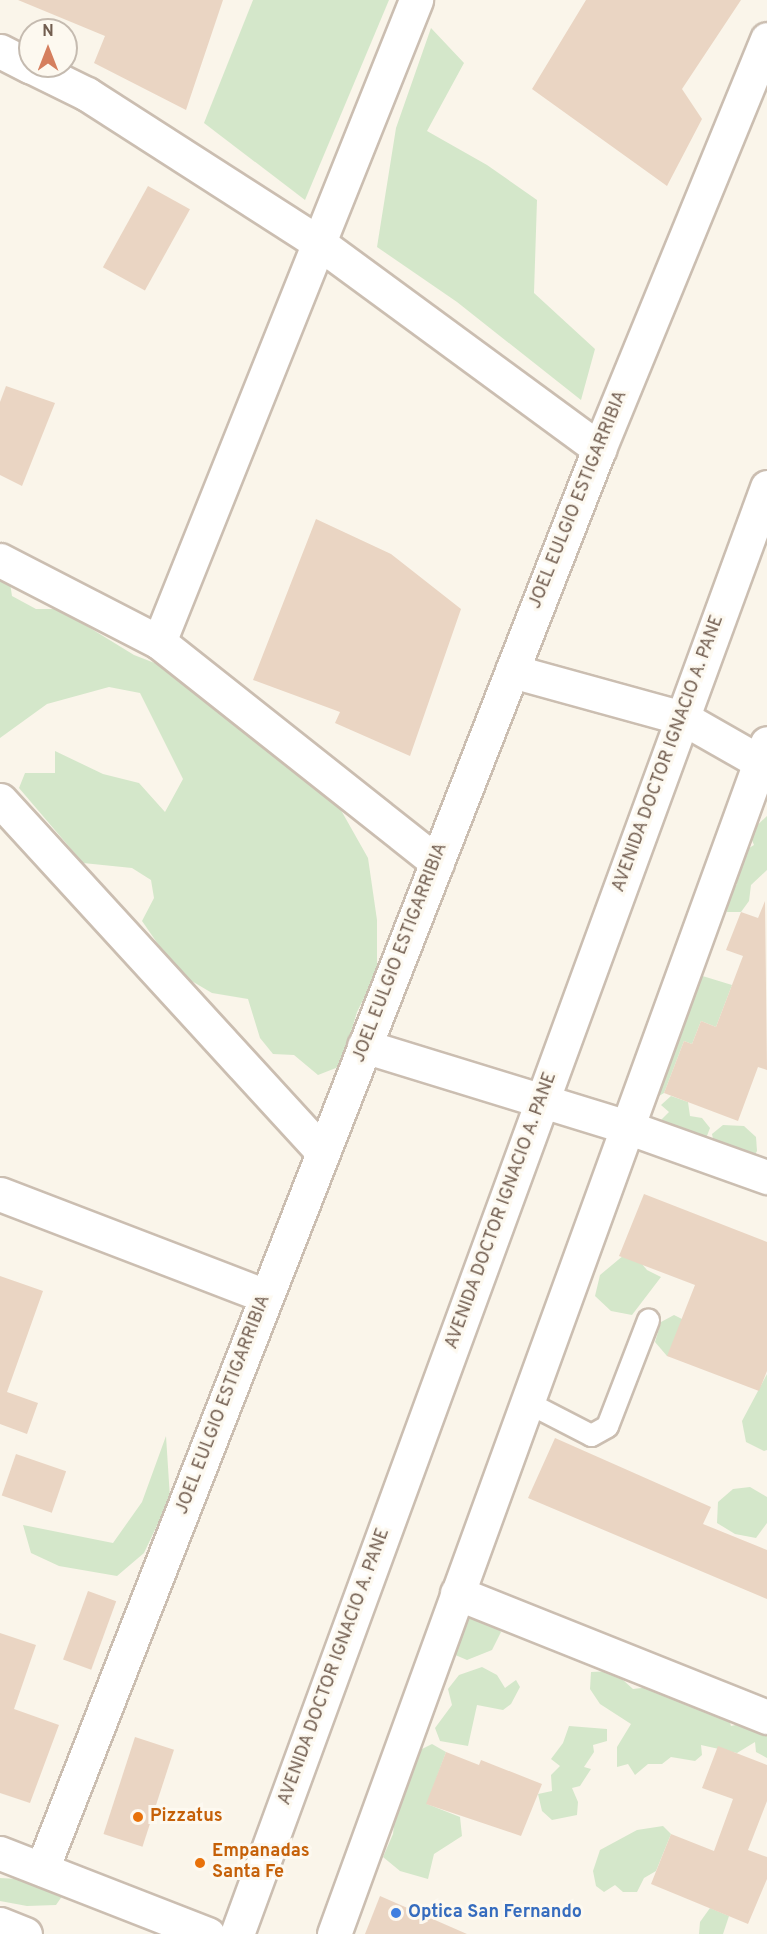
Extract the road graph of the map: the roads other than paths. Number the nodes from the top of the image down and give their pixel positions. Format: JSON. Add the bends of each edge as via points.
{"nodes":[{"id":1,"x":416,"y":0,"type":"edge"},
{"id":2,"x":767,"y":39,"type":"edge"},
{"id":3,"x":0,"y":51,"type":"edge"},
{"id":4,"x":18,"y":60,"type":"edge"},
{"id":5,"x":54,"y":78,"type":"edge"},
{"id":6,"x":319,"y":243,"type":"junction"},
{"id":7,"x":599,"y":449,"type":"junction"},
{"id":8,"x":767,"y":487,"type":"edge"},
{"id":9,"x":0,"y":560,"type":"edge"},
{"id":10,"x":159,"y":642,"type":"junction"},
{"id":11,"x":512,"y":670,"type":"junction"},
{"id":12,"x":683,"y":718,"type":"junction"},
{"id":13,"x":764,"y":757,"type":"edge"},
{"id":14,"x":0,"y":800,"type":"edge"},
{"id":15,"x":437,"y":862,"type":"junction"},
{"id":16,"x":364,"y":1046,"type":"junction"},
{"id":17,"x":543,"y":1101,"type":"junction"},
{"id":18,"x":627,"y":1127,"type":"junction"},
{"id":19,"x":323,"y":1152,"type":"junction"},
{"id":20,"x":767,"y":1177,"type":"edge"},
{"id":21,"x":0,"y":1194,"type":"edge"},
{"id":22,"x":266,"y":1296,"type":"junction"},
{"id":23,"x":648,"y":1320,"type":"dead end"},
{"id":24,"x":527,"y":1401,"type":"junction"},
{"id":25,"x":457,"y":1593,"type":"junction"},
{"id":26,"x":767,"y":1716,"type":"edge"},
{"id":27,"x":0,"y":1852,"type":"edge"},
{"id":28,"x":42,"y":1869,"type":"junction"},
{"id":29,"x":0,"y":1924,"type":"edge"},
{"id":30,"x":25,"y":1934,"type":"edge"},
{"id":31,"x":208,"y":1934,"type":"edge"},
{"id":32,"x":237,"y":1934,"type":"edge"},
{"id":33,"x":334,"y":1934,"type":"edge"}],
"edges":[{"from":1,"to":6,"type":"street"},
{"from":2,"to":7,"type":"street","name":"JOEL EULGIO ESTIGARRIBIA"},
{"from":3,"to":4,"type":"street"},
{"from":5,"to":6,"type":"street","via":[[87,94]]},
{"from":6,"to":7,"type":"street"},
{"from":6,"to":10,"type":"street"},
{"from":7,"to":11,"type":"street","name":"JOEL EULGIO ESTIGARRIBIA"},
{"from":8,"to":12,"type":"street","name":"AVENIDA DOCTOR IGNACIO A. PANE"},
{"from":9,"to":10,"type":"street"},
{"from":10,"to":15,"type":"street"},
{"from":11,"to":12,"type":"street"},
{"from":11,"to":15,"type":"street","name":"JOEL EULGIO ESTIGARRIBIA"},
{"from":12,"to":13,"type":"street"},
{"from":12,"to":17,"type":"street","name":"AVENIDA DOCTOR IGNACIO A. PANE"},
{"from":13,"to":18,"type":"street"},
{"from":14,"to":19,"type":"street"},
{"from":15,"to":16,"type":"street","name":"JOEL EULGIO ESTIGARRIBIA"},
{"from":16,"to":17,"type":"street"},
{"from":16,"to":19,"type":"street","name":"JOEL EULGIO ESTIGARRIBIA"},
{"from":17,"to":18,"type":"street"},
{"from":17,"to":32,"type":"street","name":"AVENIDA DOCTOR IGNACIO A. PANE"},
{"from":18,"to":20,"type":"street"},
{"from":18,"to":24,"type":"street"},
{"from":19,"to":22,"type":"street","name":"JOEL EULGIO ESTIGARRIBIA"},
{"from":21,"to":22,"type":"street"},
{"from":22,"to":28,"type":"street","name":"JOEL EULGIO ESTIGARRIBIA"},
{"from":23,"to":24,"type":"lane","via":[[607,1426],[591,1435]]},
{"from":24,"to":25,"type":"street"},
{"from":25,"to":26,"type":"street"},
{"from":25,"to":33,"type":"street"},
{"from":27,"to":28,"type":"street"},
{"from":28,"to":31,"type":"street"},
{"from":29,"to":30,"type":"street"}]}
